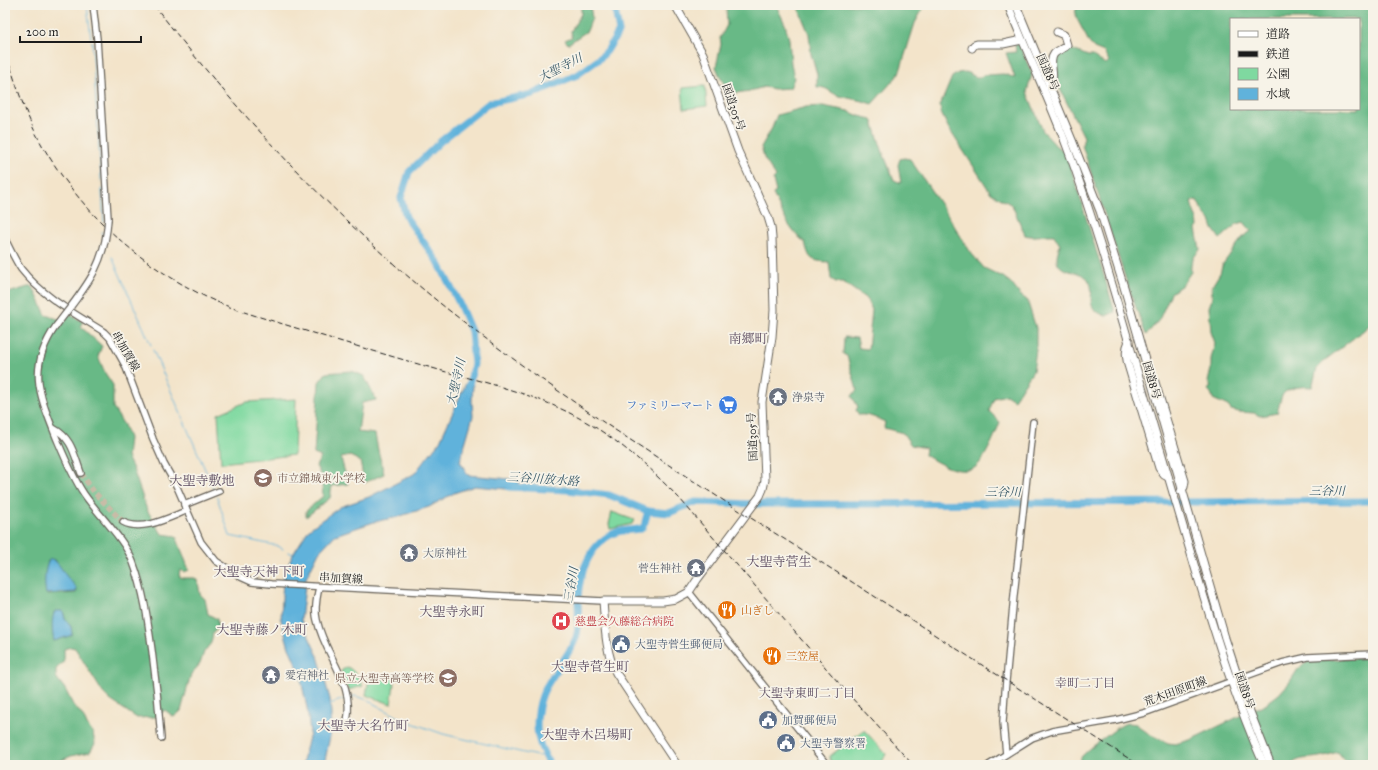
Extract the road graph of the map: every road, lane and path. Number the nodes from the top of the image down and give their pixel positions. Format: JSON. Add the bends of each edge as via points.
{"nodes":[{"id":1,"x":93,"y":5,"type":"edge"},
{"id":2,"x":675,"y":5,"type":"edge"},
{"id":3,"x":1008,"y":5,"type":"edge"},
{"id":4,"x":1016,"y":5,"type":"edge"},
{"id":5,"x":1057,"y":32,"type":"dead end"},
{"id":6,"x":1022,"y":40,"type":"junction"},
{"id":7,"x":972,"y":48,"type":"dead end"},
{"id":8,"x":1049,"y":86,"type":"junction"},
{"id":9,"x":5,"y":239,"type":"edge"},
{"id":10,"x":1033,"y":422,"type":"dead end"},
{"id":11,"x":53,"y":428,"type":"junction"},
{"id":12,"x":81,"y":473,"type":"tunnel mouth"},
{"id":13,"x":218,"y":491,"type":"dead end"},
{"id":14,"x":185,"y":508,"type":"junction"},
{"id":15,"x":123,"y":522,"type":"tunnel mouth"},
{"id":16,"x":318,"y":586,"type":"junction"},
{"id":17,"x":689,"y":592,"type":"junction"},
{"id":18,"x":603,"y":600,"type":"junction"},
{"id":19,"x":1373,"y":654,"type":"edge"},
{"id":20,"x":1238,"y":678,"type":"junction"},
{"id":21,"x":1230,"y":681,"type":"junction"},
{"id":22,"x":347,"y":722,"type":"dead end"},
{"id":23,"x":161,"y":738,"type":"dead end"},
{"id":24,"x":1006,"y":754,"type":"junction"},
{"id":25,"x":677,"y":765,"type":"edge"},
{"id":26,"x":827,"y":765,"type":"edge"},
{"id":27,"x":989,"y":765,"type":"edge"},
{"id":28,"x":1264,"y":765,"type":"edge"},
{"id":29,"x":1271,"y":765,"type":"edge"}],
"edges":[{"from":1,"to":11,"type":"street","bridge":true,"via":[[108,219],[106,240],[96,270],[56,326],[43,349],[38,373],[41,400]]},
{"from":2,"to":17,"type":"highway","name":"国道305号","via":[[703,54],[738,151],[771,227],[774,310],[762,402],[765,480],[763,489]]},
{"from":3,"to":6,"type":"highway","name":"国道8号"},
{"from":4,"to":8,"type":"highway","name":"国道8号"},
{"from":5,"to":8,"type":"highway","via":[[1064,34],[1067,45],[1053,56],[1053,79]]},
{"from":6,"to":7,"type":"highway","via":[[1003,44],[978,44]]},
{"from":6,"to":21,"type":"highway","name":"国道8号","via":[[1043,86],[1082,187],[1129,340],[1126,354],[1128,365],[1159,468],[1168,477],[1173,492]]},
{"from":8,"to":20,"type":"highway","name":"国道8号","via":[[1100,211],[1124,288],[1130,294],[1185,480],[1182,491]]},
{"from":9,"to":14,"type":"street","name":"串加賀線","via":[[20,266],[38,287],[55,302],[110,338],[128,373],[153,439]]},
{"from":10,"to":24,"type":"street","via":[[1005,692],[1003,722]]},
{"from":11,"to":12,"type":"street","via":[[61,432],[69,443]]},
{"from":11,"to":23,"type":"street","via":[[70,470],[124,545],[133,562],[149,634]]},
{"from":13,"to":14,"type":"street"},
{"from":14,"to":15,"type":"street","via":[[144,526],[132,526]]},
{"from":14,"to":16,"type":"street","name":"串加賀線","via":[[201,542],[216,561],[246,580]]},
{"from":16,"to":18,"type":"street","name":"串加賀線"},
{"from":16,"to":22,"type":"street","via":[[316,618],[345,686]]},
{"from":17,"to":18,"type":"highway","via":[[676,599],[663,601]]},
{"from":17,"to":26,"type":"street"},
{"from":18,"to":25,"type":"highway","via":[[607,644],[612,665]]},
{"from":19,"to":20,"type":"street","name":"荒木田原町線","via":[[1308,657]]},
{"from":20,"to":21,"type":"street","name":"荒木田原町線"},
{"from":20,"to":29,"type":"highway","name":"国道8号"},
{"from":21,"to":24,"type":"street","name":"荒木田原町線","via":[[1137,715],[1052,731],[1032,738]]},
{"from":21,"to":28,"type":"highway","name":"国道8号"},
{"from":24,"to":27,"type":"street","name":"荒木田原町線"}]}
